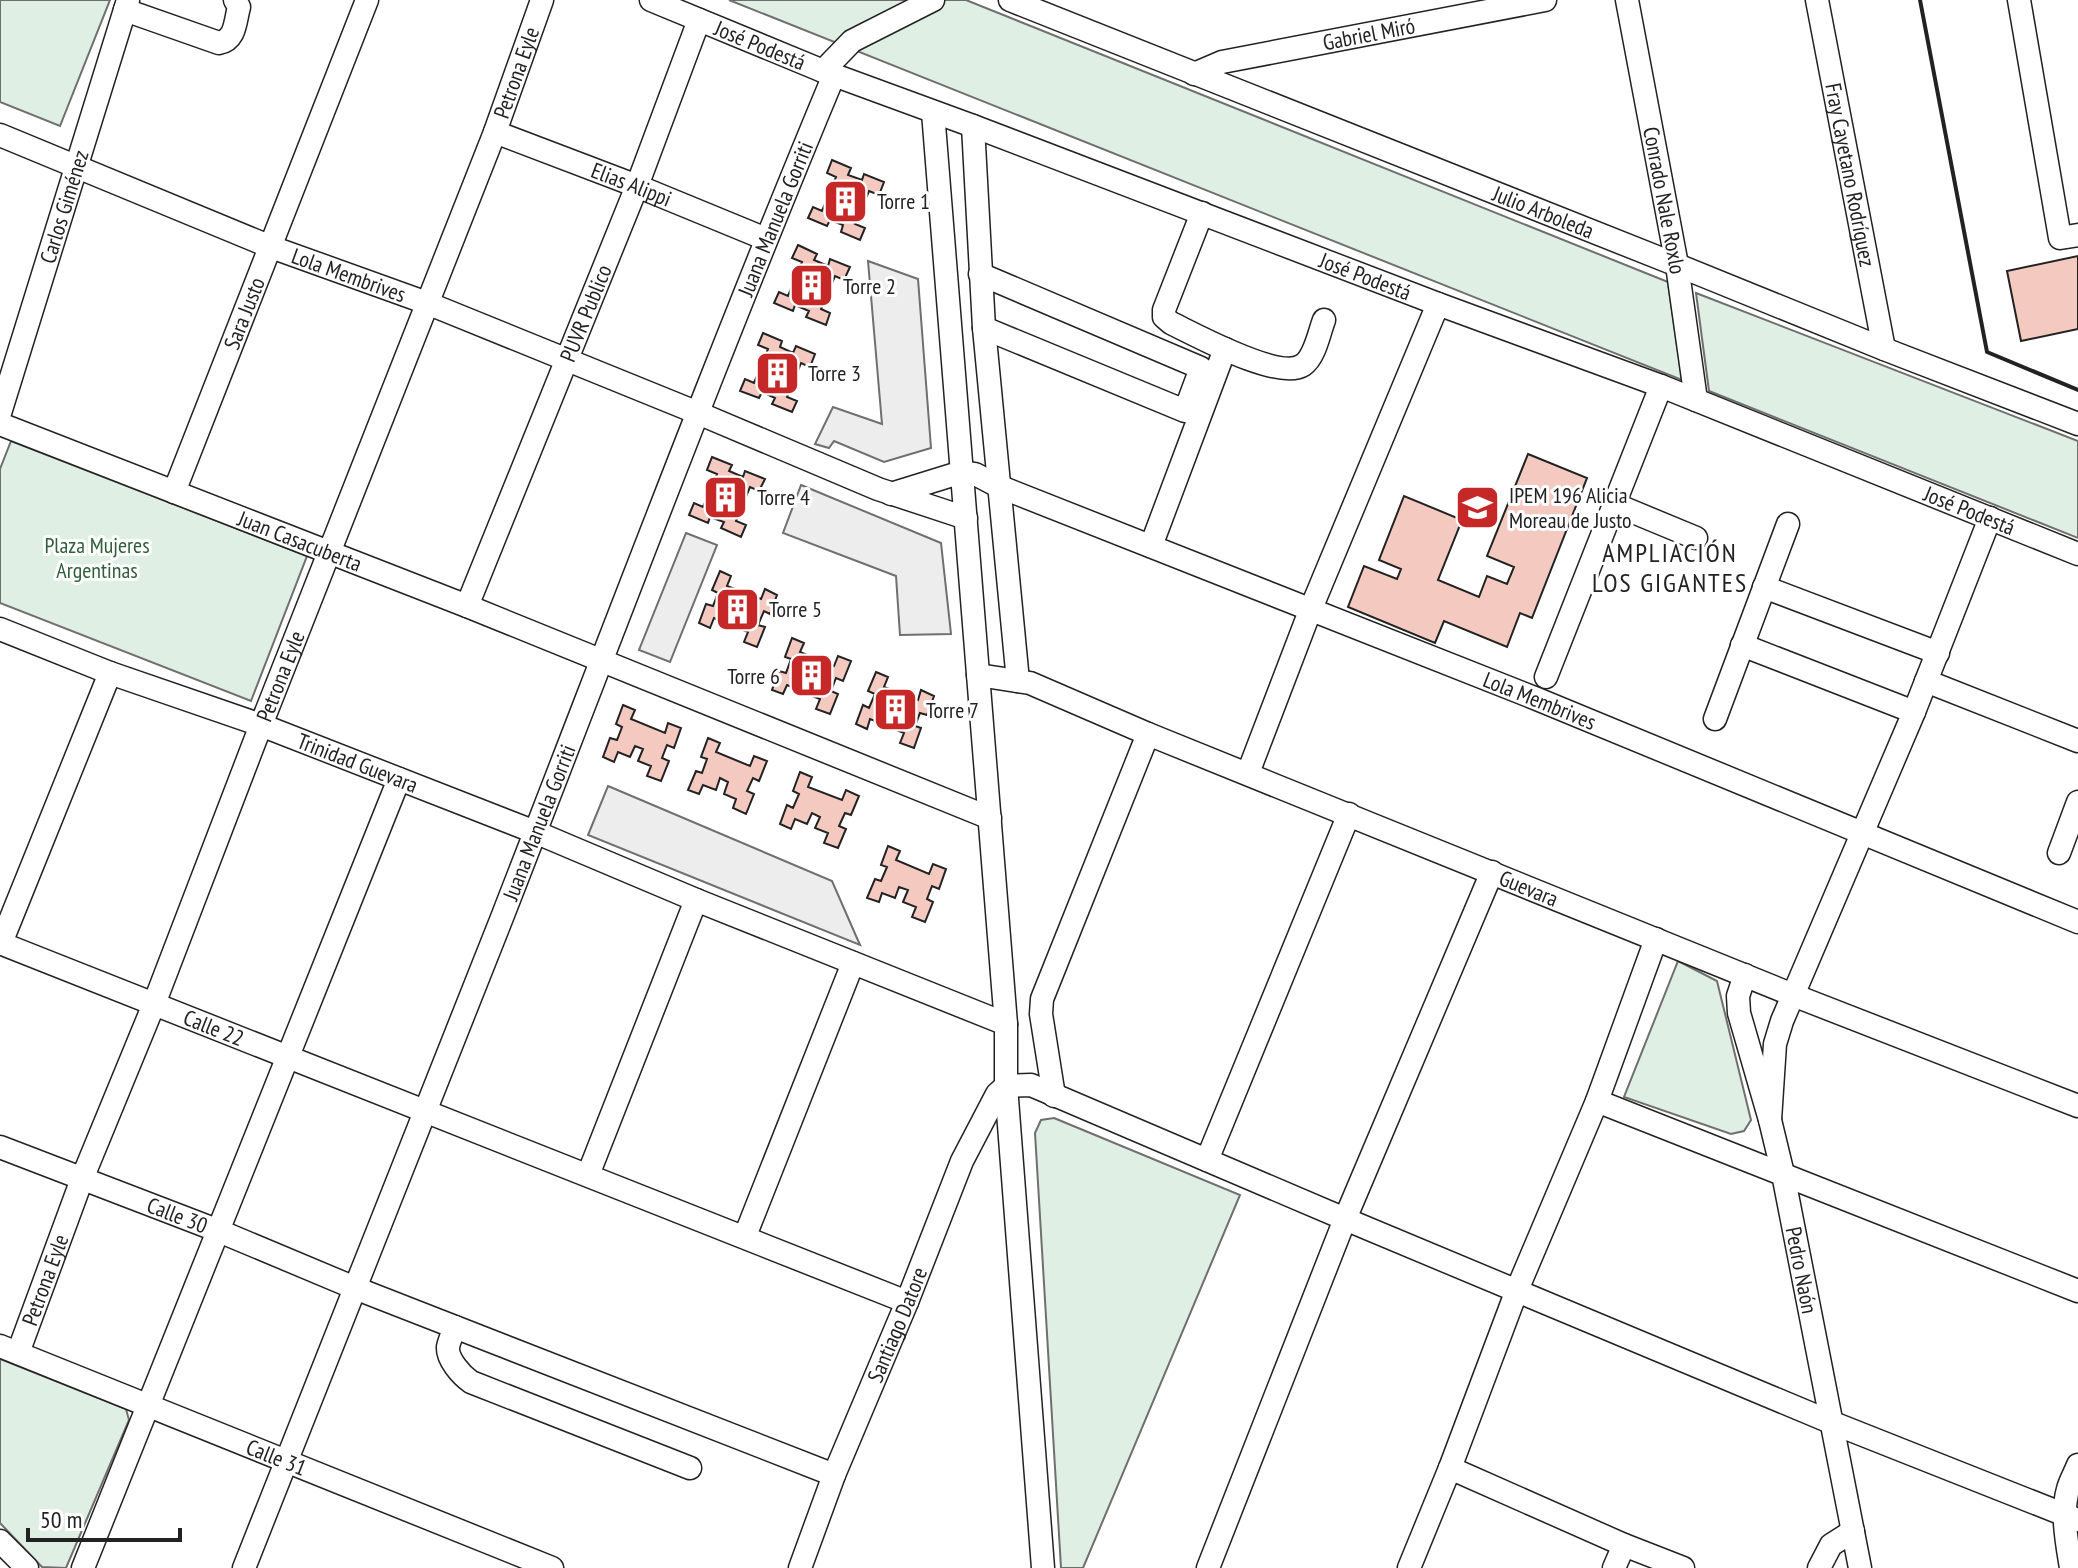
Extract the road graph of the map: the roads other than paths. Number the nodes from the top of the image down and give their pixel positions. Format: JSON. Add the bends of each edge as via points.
{"nodes":[{"id":1,"x":235,"y":0,"type":"edge"},
{"id":2,"x":367,"y":0,"type":"edge"},
{"id":3,"x":542,"y":0,"type":"edge"},
{"id":4,"x":651,"y":0,"type":"edge"},
{"id":5,"x":933,"y":0,"type":"edge"},
{"id":6,"x":1010,"y":0,"type":"edge"},
{"id":7,"x":1545,"y":0,"type":"edge"},
{"id":8,"x":1627,"y":0,"type":"edge"},
{"id":9,"x":1817,"y":0,"type":"edge"},
{"id":10,"x":2019,"y":0,"type":"edge"},
{"id":11,"x":127,"y":5,"type":"edge"},
{"id":12,"x":699,"y":20,"type":"junction"},
{"id":13,"x":829,"y":73,"type":"junction"},
{"id":14,"x":1194,"y":74,"type":"junction"},
{"id":15,"x":933,"y":112,"type":"junction"},
{"id":16,"x":973,"y":126,"type":"junction"},
{"id":17,"x":495,"y":132,"type":"junction"},
{"id":18,"x":0,"y":135,"type":"edge"},
{"id":19,"x":77,"y":167,"type":"junction"},
{"id":20,"x":637,"y":186,"type":"junction"},
{"id":21,"x":1202,"y":213,"type":"junction"},
{"id":22,"x":2078,"y":235,"type":"edge"},
{"id":23,"x":766,"y":239,"type":"junction"},
{"id":24,"x":271,"y":247,"type":"junction"},
{"id":25,"x":1677,"y":265,"type":"junction"},
{"id":26,"x":980,"y":274,"type":"junction"},
{"id":27,"x":427,"y":303,"type":"junction"},
{"id":28,"x":1438,"y":304,"type":"junction"},
{"id":29,"x":1324,"y":320,"type":"dead end"},
{"id":30,"x":984,"y":328,"type":"junction"},
{"id":31,"x":1225,"y":349,"type":"junction"},
{"id":32,"x":1884,"y":349,"type":"junction"},
{"id":33,"x":567,"y":361,"type":"junction"},
{"id":34,"x":1661,"y":386,"type":"junction"},
{"id":35,"x":1696,"y":400,"type":"junction"},
{"id":36,"x":0,"y":413,"type":"edge"},
{"id":37,"x":698,"y":413,"type":"junction"},
{"id":38,"x":0,"y":424,"type":"edge"},
{"id":39,"x":2078,"y":424,"type":"edge"},
{"id":40,"x":962,"y":472,"type":"junction"},
{"id":41,"x":998,"y":486,"type":"junction"},
{"id":42,"x":174,"y":492,"type":"junction"},
{"id":43,"x":891,"y":494,"type":"junction"},
{"id":44,"x":1614,"y":504,"type":"junction"},
{"id":45,"x":966,"y":518,"type":"junction"},
{"id":46,"x":1990,"y":518,"type":"junction"},
{"id":47,"x":1788,"y":524,"type":"dead end"},
{"id":48,"x":1696,"y":538,"type":"dead end"},
{"id":49,"x":1151,"y":546,"type":"junction"},
{"id":50,"x":329,"y":553,"type":"junction"},
{"id":51,"x":2078,"y":554,"type":"edge"},
{"id":52,"x":1764,"y":587,"type":"junction"},
{"id":53,"x":467,"y":606,"type":"junction"},
{"id":54,"x":1310,"y":611,"type":"junction"},
{"id":55,"x":0,"y":629,"type":"edge"},
{"id":56,"x":1742,"y":645,"type":"junction"},
{"id":57,"x":1938,"y":653,"type":"junction"},
{"id":58,"x":600,"y":661,"type":"junction"},
{"id":59,"x":110,"y":673,"type":"junction"},
{"id":60,"x":978,"y":675,"type":"junction"},
{"id":61,"x":1546,"y":677,"type":"dead end"},
{"id":62,"x":1018,"y":681,"type":"junction"},
{"id":63,"x":1926,"y":681,"type":"junction"},
{"id":64,"x":1914,"y":712,"type":"junction"},
{"id":65,"x":1715,"y":719,"type":"dead end"},
{"id":66,"x":261,"y":725,"type":"junction"},
{"id":67,"x":1148,"y":734,"type":"junction"},
{"id":68,"x":2078,"y":741,"type":"edge"},
{"id":69,"x":1248,"y":773,"type":"junction"},
{"id":70,"x":399,"y":779,"type":"junction"},
{"id":71,"x":2078,"y":802,"type":"edge"},
{"id":72,"x":1349,"y":814,"type":"junction"},
{"id":73,"x":990,"y":818,"type":"junction"},
{"id":74,"x":535,"y":832,"type":"junction"},
{"id":75,"x":1862,"y":834,"type":"junction"},
{"id":76,"x":2059,"y":853,"type":"dead end"},
{"id":77,"x":1492,"y":872,"type":"junction"},
{"id":78,"x":696,"y":900,"type":"junction"},
{"id":79,"x":2078,"y":922,"type":"edge"},
{"id":80,"x":1656,"y":939,"type":"junction"},
{"id":81,"x":0,"y":943,"type":"edge"},
{"id":82,"x":853,"y":963,"type":"junction"},
{"id":83,"x":1745,"y":975,"type":"junction"},
{"id":84,"x":1793,"y":995,"type":"junction"},
{"id":85,"x":154,"y":1004,"type":"junction"},
{"id":86,"x":1006,"y":1024,"type":"junction"},
{"id":87,"x":287,"y":1057,"type":"junction"},
{"id":88,"x":1006,"y":1086,"type":"junction"},
{"id":89,"x":1054,"y":1096,"type":"junction"},
{"id":90,"x":1597,"y":1101,"type":"junction"},
{"id":91,"x":2078,"y":1106,"type":"edge"},
{"id":92,"x":426,"y":1113,"type":"junction"},
{"id":93,"x":1770,"y":1120,"type":"junction"},
{"id":94,"x":0,"y":1147,"type":"edge"},
{"id":95,"x":1207,"y":1160,"type":"junction"},
{"id":96,"x":1783,"y":1174,"type":"junction"},
{"id":97,"x":588,"y":1175,"type":"junction"},
{"id":98,"x":82,"y":1179,"type":"junction"},
{"id":99,"x":1345,"y":1219,"type":"junction"},
{"id":100,"x":219,"y":1231,"type":"junction"},
{"id":101,"x":745,"y":1236,"type":"junction"},
{"id":102,"x":355,"y":1288,"type":"junction"},
{"id":103,"x":1517,"y":1290,"type":"junction"},
{"id":104,"x":2078,"y":1291,"type":"edge"},
{"id":105,"x":907,"y":1302,"type":"junction"},
{"id":106,"x":455,"y":1327,"type":"junction"},
{"id":107,"x":9,"y":1349,"type":"edge"},
{"id":108,"x":149,"y":1406,"type":"junction"},
{"id":109,"x":1833,"y":1423,"type":"junction"},
{"id":110,"x":286,"y":1462,"type":"junction"},
{"id":111,"x":2078,"y":1465,"type":"edge"},
{"id":112,"x":690,"y":1468,"type":"dead end"},
{"id":113,"x":1450,"y":1468,"type":"junction"},
{"id":114,"x":834,"y":1475,"type":"junction"},
{"id":115,"x":2072,"y":1518,"type":"edge"},
{"id":116,"x":1853,"y":1531,"type":"junction"},
{"id":117,"x":0,"y":1541,"type":"edge"},
{"id":118,"x":1624,"y":1545,"type":"junction"},
{"id":119,"x":27,"y":1568,"type":"edge"},
{"id":120,"x":83,"y":1568,"type":"edge"},
{"id":121,"x":244,"y":1568,"type":"edge"},
{"id":122,"x":552,"y":1568,"type":"edge"},
{"id":123,"x":800,"y":1568,"type":"edge"},
{"id":124,"x":1043,"y":1568,"type":"edge"},
{"id":125,"x":1208,"y":1568,"type":"edge"},
{"id":126,"x":1409,"y":1568,"type":"edge"},
{"id":127,"x":1614,"y":1568,"type":"edge"},
{"id":128,"x":1683,"y":1568,"type":"edge"},
{"id":129,"x":1819,"y":1568,"type":"edge"},
{"id":130,"x":1860,"y":1568,"type":"edge"},
{"id":131,"x":2071,"y":1568,"type":"edge"}],
"edges":[{"from":1,"to":11,"type":"street","via":[[239,7],[231,37],[219,43]]},
{"from":2,"to":24,"type":"street","name":"Sara Justo"},
{"from":3,"to":17,"type":"street","name":"Petrona Eyle"},
{"from":4,"to":12,"type":"street","name":"José Podestá"},
{"from":5,"to":13,"type":"street","via":[[852,41]]},
{"from":6,"to":14,"type":"street","name":"Julio Arboleda"},
{"from":7,"to":14,"type":"street","name":"Gabriel Miró","via":[[1222,62]]},
{"from":8,"to":25,"type":"street","name":"Conrado Nale Roxlo"},
{"from":9,"to":32,"type":"street","name":"Fray Cayetano Rodríguez"},
{"from":10,"to":22,"type":"street","via":[[2060,238]]},
{"from":11,"to":19,"type":"street","name":"Carlos Giménez"},
{"from":12,"to":13,"type":"street","name":"José Podestá"},
{"from":12,"to":20,"type":"street","name":"PUVR Publico"},
{"from":13,"to":15,"type":"street","name":"José Podestá"},
{"from":13,"to":23,"type":"street","name":"Juana Manuela Gorriti"},
{"from":14,"to":25,"type":"street","name":"Julio Arboleda"},
{"from":15,"to":16,"type":"street","name":"José Podestá"},
{"from":15,"to":40,"type":"street"},
{"from":16,"to":21,"type":"street","name":"José Podestá"},
{"from":16,"to":26,"type":"street"},
{"from":17,"to":20,"type":"street","name":"Elias Alippi"},
{"from":17,"to":27,"type":"street","name":"Petrona Eyle"},
{"from":18,"to":19,"type":"street","name":"Lola Membrives"},
{"from":19,"to":24,"type":"street","name":"Lola Membrives"},
{"from":19,"to":36,"type":"street","name":"Carlos Giménez"},
{"from":20,"to":23,"type":"street","name":"Elias Alippi"},
{"from":20,"to":33,"type":"street","name":"PUVR Publico"},
{"from":21,"to":28,"type":"street","name":"José Podestá"},
{"from":21,"to":31,"type":"street","via":[[1164,317]]},
{"from":23,"to":37,"type":"street","name":"Juana Manuela Gorriti"},
{"from":24,"to":27,"type":"street","name":"Lola Membrives"},
{"from":24,"to":42,"type":"street","name":"Sara Justo"},
{"from":25,"to":32,"type":"street","name":"Julio Arboleda"},
{"from":25,"to":35,"type":"street","name":"Conrado Nale Roxlo"},
{"from":26,"to":30,"type":"street"},
{"from":26,"to":30,"type":"street","via":[[1201,368],[1185,411]]},
{"from":27,"to":33,"type":"street","name":"Lola Membrives"},
{"from":27,"to":50,"type":"street","name":"Petrona Eyle"},
{"from":28,"to":34,"type":"street","name":"José Podestá"},
{"from":28,"to":54,"type":"street"},
{"from":29,"to":31,"type":"street","via":[[1310,357],[1292,369]]},
{"from":30,"to":41,"type":"street"},
{"from":31,"to":49,"type":"street"},
{"from":32,"to":39,"type":"street","name":"Julio Arboleda"},
{"from":33,"to":37,"type":"street","name":"Lola Membrives"},
{"from":33,"to":53,"type":"street","name":"PUVR Publico"},
{"from":34,"to":35,"type":"street","name":"José Podestá"},
{"from":34,"to":44,"type":"street"},
{"from":35,"to":46,"type":"street","name":"José Podestá"},
{"from":37,"to":43,"type":"street","name":"Lola Membrives"},
{"from":37,"to":58,"type":"street","name":"Juana Manuela Gorriti"},
{"from":38,"to":42,"type":"street","name":"Juan Casacuberta"},
{"from":40,"to":41,"type":"street","name":"Lola Membrives"},
{"from":40,"to":43,"type":"street"},
{"from":40,"to":45,"type":"street"},
{"from":41,"to":49,"type":"street","name":"Lola Membrives"},
{"from":41,"to":62,"type":"street"},
{"from":42,"to":50,"type":"street","name":"Juan Casacuberta"},
{"from":43,"to":45,"type":"street","name":"Lola Membrives"},
{"from":44,"to":48,"type":"street"},
{"from":44,"to":61,"type":"street"},
{"from":45,"to":60,"type":"street"},
{"from":46,"to":51,"type":"street","name":"José Podestá"},
{"from":46,"to":57,"type":"street"},
{"from":47,"to":52,"type":"street"},
{"from":49,"to":54,"type":"street","name":"Lola Membrives"},
{"from":50,"to":53,"type":"street","name":"Juan Casacuberta"},
{"from":50,"to":66,"type":"street","name":"Petrona Eyle"},
{"from":52,"to":56,"type":"street"},
{"from":52,"to":57,"type":"street"},
{"from":53,"to":58,"type":"street","name":"Juan Casacuberta"},
{"from":54,"to":69,"type":"street"},
{"from":54,"to":75,"type":"street","name":"Lola Membrives"},
{"from":55,"to":59,"type":"street","name":"Trinidad Guevara"},
{"from":56,"to":64,"type":"street"},
{"from":56,"to":65,"type":"street"},
{"from":57,"to":63,"type":"street"},
{"from":58,"to":73,"type":"street","name":"Juan Casacuberta"},
{"from":58,"to":74,"type":"street","name":"Juana Manuela Gorriti"},
{"from":59,"to":66,"type":"street","name":"Trinidad Guevara"},
{"from":59,"to":81,"type":"street"},
{"from":60,"to":62,"type":"street","name":"Guevara"},
{"from":60,"to":73,"type":"street"},
{"from":62,"to":67,"type":"street","name":"Guevara"},
{"from":63,"to":64,"type":"street"},
{"from":63,"to":68,"type":"street"},
{"from":64,"to":75,"type":"street"},
{"from":66,"to":70,"type":"street","name":"Trinidad Guevara"},
{"from":66,"to":85,"type":"street","name":"Petrona Eyle"},
{"from":67,"to":69,"type":"street","name":"Guevara"},
{"from":67,"to":89,"type":"street","via":[[1042,999]]},
{"from":69,"to":72,"type":"street","name":"Guevara"},
{"from":70,"to":74,"type":"street","name":"Trinidad Guevara"},
{"from":70,"to":87,"type":"street"},
{"from":71,"to":76,"type":"street"},
{"from":72,"to":77,"type":"street","name":"Guevara"},
{"from":72,"to":95,"type":"street"},
{"from":73,"to":86,"type":"street"},
{"from":74,"to":78,"type":"street","name":"Trinidad Guevara"},
{"from":74,"to":92,"type":"street","name":"Juana Manuela Gorriti"},
{"from":75,"to":79,"type":"street","name":"Lola Membrives"},
{"from":75,"to":84,"type":"street"},
{"from":77,"to":80,"type":"street","name":"Guevara"},
{"from":77,"to":99,"type":"street"},
{"from":78,"to":82,"type":"street","name":"Trinidad Guevara"},
{"from":78,"to":97,"type":"street"},
{"from":80,"to":83,"type":"street","name":"Guevara"},
{"from":80,"to":90,"type":"street"},
{"from":81,"to":85,"type":"street","name":"Calle 22"},
{"from":82,"to":86,"type":"street","name":"Trinidad Guevara"},
{"from":82,"to":101,"type":"street"},
{"from":83,"to":84,"type":"street","name":"Guevara"},
{"from":83,"to":93,"type":"street","name":"Pedro Naón","via":[[1739,1013]]},
{"from":84,"to":91,"type":"street","name":"Guevara"},
{"from":84,"to":93,"type":"street","via":[[1775,1044]]},
{"from":85,"to":87,"type":"street","name":"Calle 22"},
{"from":85,"to":98,"type":"street","name":"Petrona Eyle"},
{"from":86,"to":88,"type":"street"},
{"from":87,"to":92,"type":"street","name":"Calle 22"},
{"from":87,"to":100,"type":"street"},
{"from":88,"to":89,"type":"street","via":[[1031,1085]]},
{"from":88,"to":105,"type":"street","name":"Santiago Datore","via":[[962,1161]]},
{"from":88,"to":124,"type":"street"},
{"from":89,"to":95,"type":"street"},
{"from":90,"to":96,"type":"street"},
{"from":90,"to":103,"type":"street"},
{"from":92,"to":97,"type":"street","name":"Calle 22"},
{"from":92,"to":102,"type":"street","name":"Juana Manuela Gorriti"},
{"from":93,"to":96,"type":"street","name":"Pedro Naón"},
{"from":94,"to":98,"type":"street","name":"Calle 30"},
{"from":95,"to":99,"type":"street"},
{"from":96,"to":104,"type":"street"},
{"from":96,"to":109,"type":"street","name":"Pedro Naón"},
{"from":97,"to":101,"type":"street","name":"Calle 22"},
{"from":98,"to":100,"type":"street","name":"Calle 30"},
{"from":98,"to":107,"type":"street","name":"Petrona Eyle"},
{"from":99,"to":103,"type":"street"},
{"from":99,"to":125,"type":"street"},
{"from":100,"to":102,"type":"street","name":"Calle 30"},
{"from":100,"to":108,"type":"street"},
{"from":101,"to":105,"type":"street","name":"Calle 22"},
{"from":102,"to":106,"type":"street","name":"Calle 30"},
{"from":102,"to":110,"type":"street","name":"Juana Manuela Gorriti"},
{"from":103,"to":109,"type":"street"},
{"from":103,"to":113,"type":"street"},
{"from":105,"to":114,"type":"street","name":"Santiago Datore"},
{"from":106,"to":112,"type":"street","via":[[450,1355],[471,1382]]},
{"from":106,"to":114,"type":"street","name":"Calle 30"},
{"from":107,"to":108,"type":"street","name":"Calle 31"},
{"from":108,"to":110,"type":"street","name":"Calle 31"},
{"from":108,"to":120,"type":"street"},
{"from":109,"to":115,"type":"street"},
{"from":109,"to":116,"type":"street","name":"Pedro Naón"},
{"from":110,"to":121,"type":"street","name":"Juana Manuela Gorriti"},
{"from":110,"to":122,"type":"street","name":"Calle 31"},
{"from":111,"to":115,"type":"street","via":[[2067,1491]]},
{"from":113,"to":118,"type":"street"},
{"from":113,"to":126,"type":"street"},
{"from":114,"to":123,"type":"street","name":"Santiago Datore"},
{"from":115,"to":131,"type":"street","via":[[2067,1546]]},
{"from":116,"to":129,"type":"street","via":[[1831,1545]]},
{"from":116,"to":130,"type":"street","name":"Pedro Naón"},
{"from":117,"to":119,"type":"street"},
{"from":118,"to":127,"type":"street"},
{"from":118,"to":128,"type":"street"}]}
